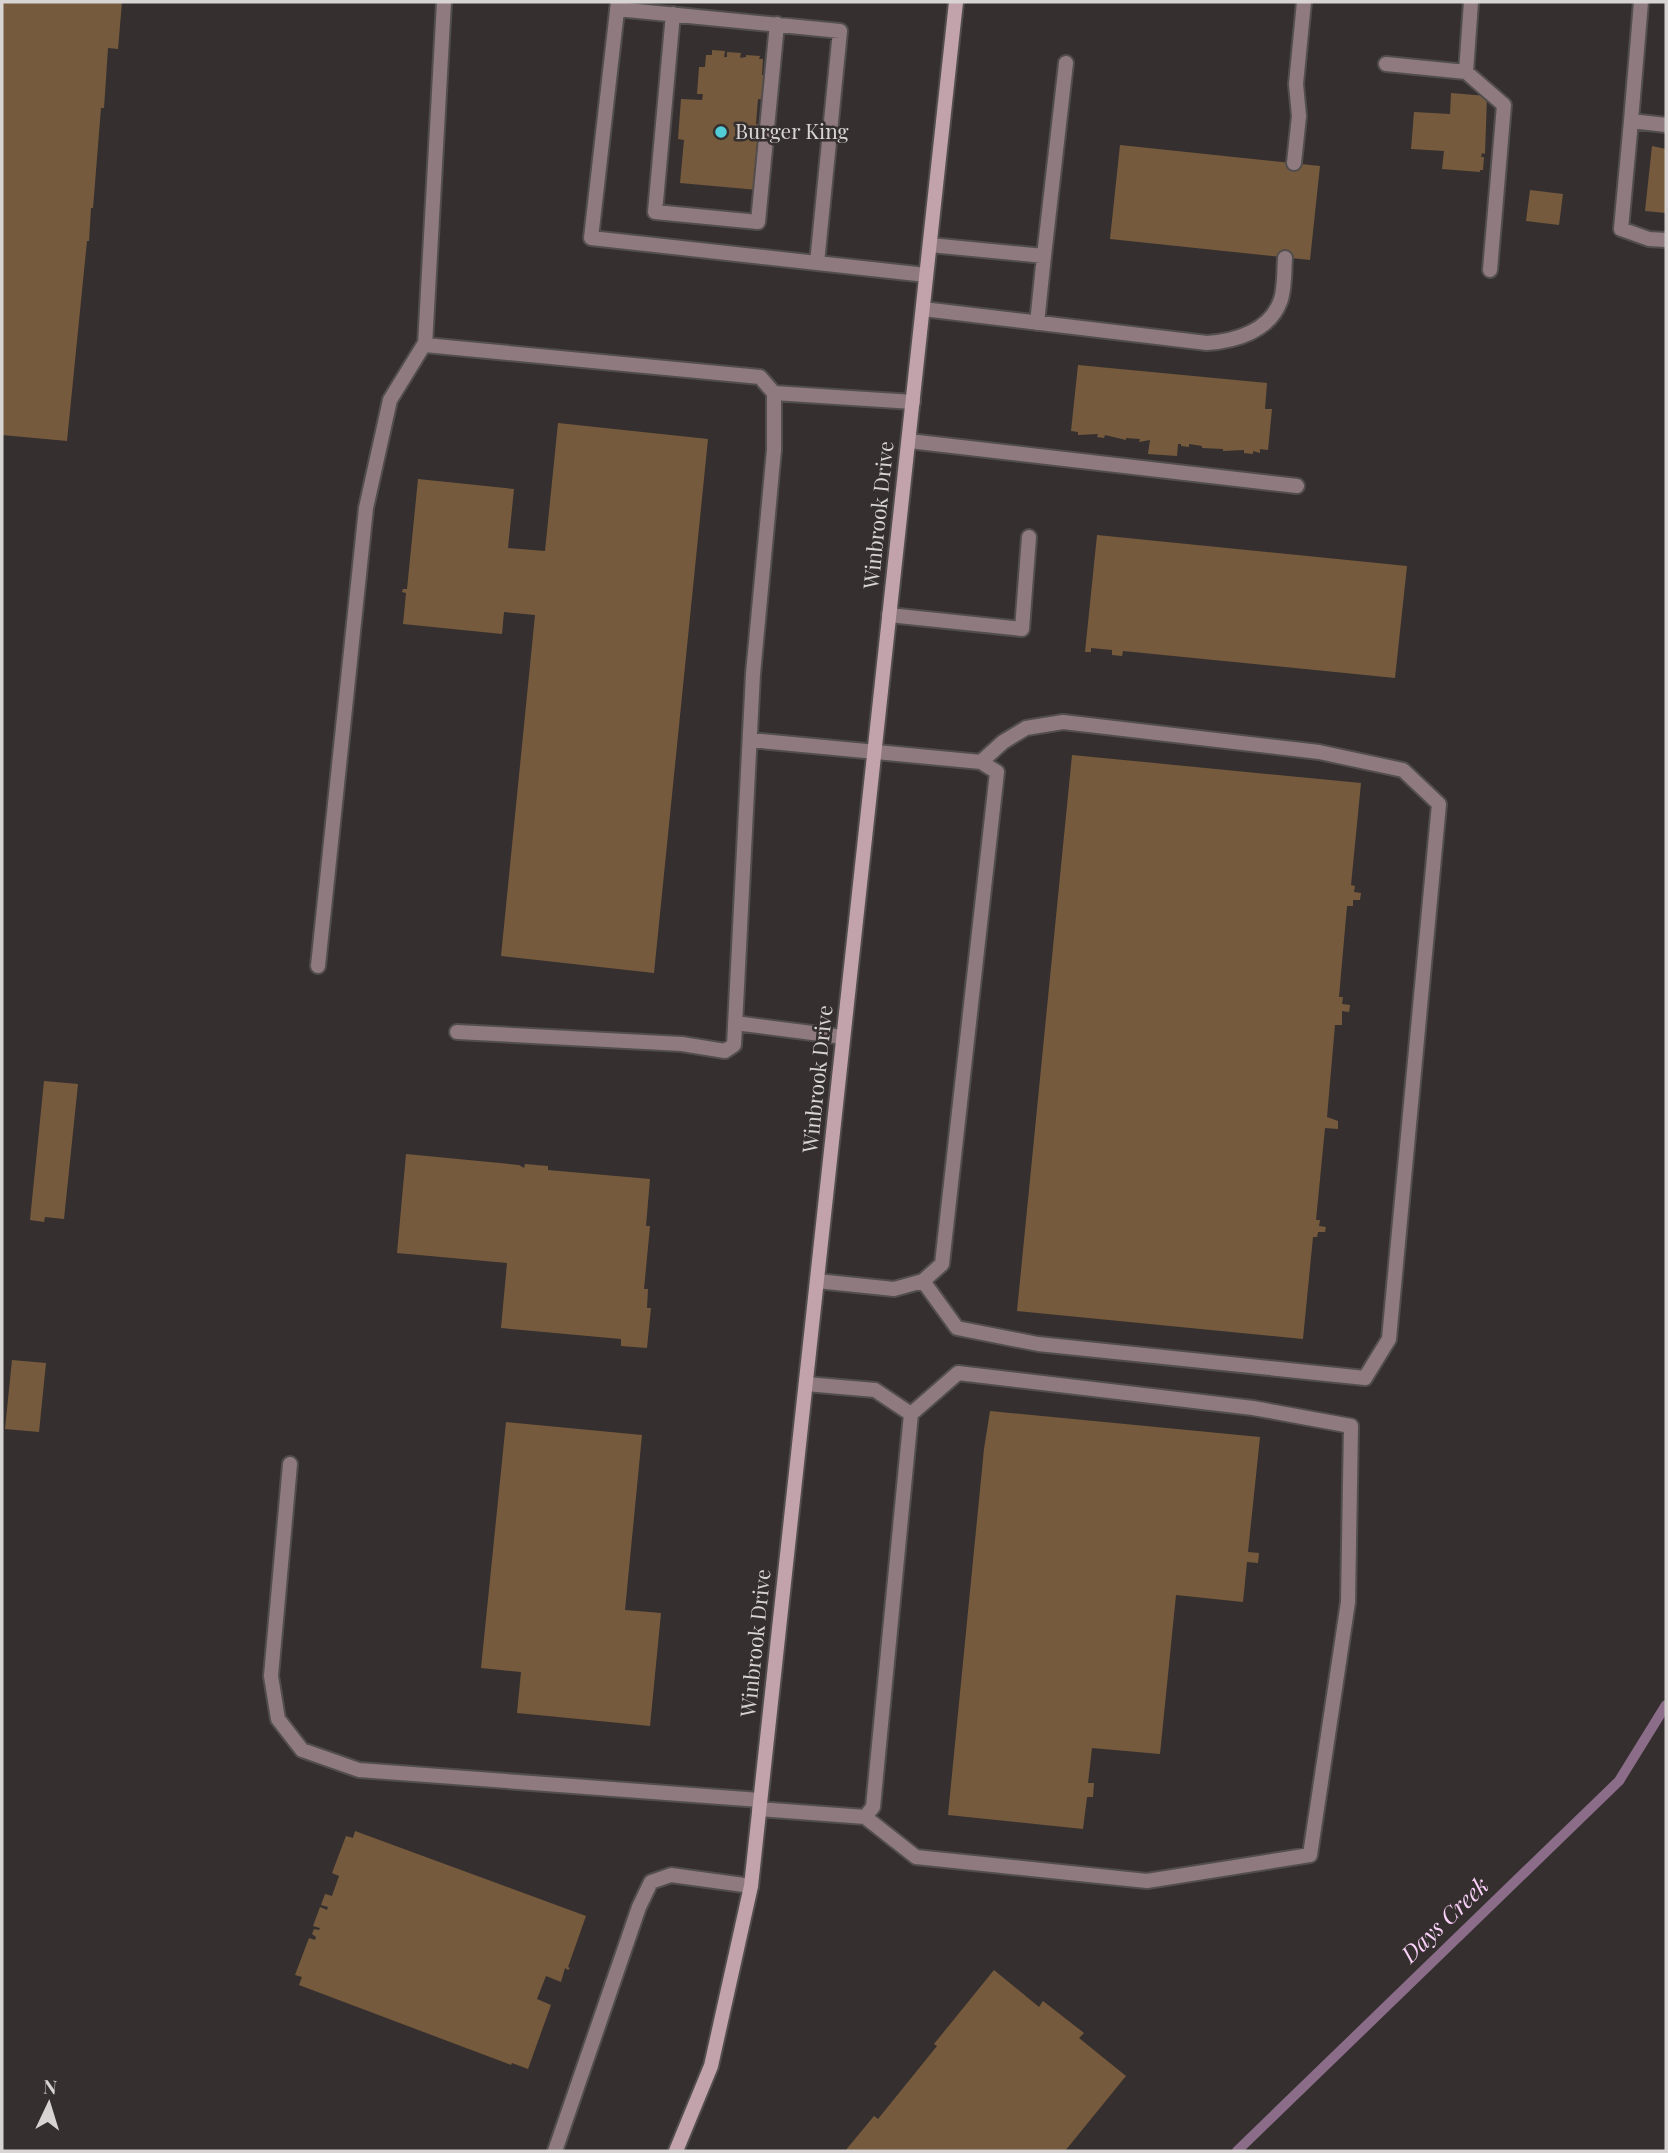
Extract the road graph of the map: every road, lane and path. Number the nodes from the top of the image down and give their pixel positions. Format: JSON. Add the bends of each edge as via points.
{"nodes":[{"id":1,"x":444,"y":2,"type":"edge"},
{"id":2,"x":956,"y":2,"type":"edge"},
{"id":3,"x":1304,"y":2,"type":"edge"},
{"id":4,"x":1471,"y":2,"type":"edge"},
{"id":5,"x":1642,"y":2,"type":"edge"},
{"id":6,"x":617,"y":5,"type":"edge"},
{"id":7,"x":673,"y":14,"type":"junction"},
{"id":8,"x":777,"y":24,"type":"junction"},
{"id":9,"x":1066,"y":63,"type":"dead end"},
{"id":10,"x":1386,"y":64,"type":"dead end"},
{"id":11,"x":1466,"y":72,"type":"junction"},
{"id":12,"x":1631,"y":121,"type":"junction"},
{"id":13,"x":1666,"y":125,"type":"edge"},
{"id":14,"x":1294,"y":163,"type":"dead end"},
{"id":15,"x":1666,"y":240,"type":"edge"},
{"id":16,"x":930,"y":245,"type":"junction"},
{"id":17,"x":1044,"y":256,"type":"junction"},
{"id":18,"x":1285,"y":258,"type":"dead end"},
{"id":19,"x":817,"y":263,"type":"junction"},
{"id":20,"x":1490,"y":270,"type":"dead end"},
{"id":21,"x":926,"y":275,"type":"junction"},
{"id":22,"x":923,"y":309,"type":"junction"},
{"id":23,"x":1037,"y":323,"type":"junction"},
{"id":24,"x":425,"y":344,"type":"junction"},
{"id":25,"x":774,"y":393,"type":"junction"},
{"id":26,"x":913,"y":402,"type":"junction"},
{"id":27,"x":909,"y":441,"type":"junction"},
{"id":28,"x":1297,"y":486,"type":"dead end"},
{"id":29,"x":1029,"y":537,"type":"dead end"},
{"id":30,"x":889,"y":615,"type":"junction"},
{"id":31,"x":750,"y":740,"type":"junction"},
{"id":32,"x":874,"y":754,"type":"junction"},
{"id":33,"x":981,"y":762,"type":"junction"},
{"id":34,"x":318,"y":966,"type":"dead end"},
{"id":35,"x":735,"y":1023,"type":"junction"},
{"id":36,"x":457,"y":1032,"type":"dead end"},
{"id":37,"x":844,"y":1037,"type":"junction"},
{"id":38,"x":817,"y":1281,"type":"junction"},
{"id":39,"x":923,"y":1281,"type":"junction"},
{"id":40,"x":806,"y":1384,"type":"junction"},
{"id":41,"x":911,"y":1414,"type":"junction"},
{"id":42,"x":290,"y":1464,"type":"dead end"},
{"id":43,"x":760,"y":1804,"type":"junction"},
{"id":44,"x":865,"y":1817,"type":"junction"},
{"id":45,"x":751,"y":1886,"type":"junction"},
{"id":46,"x":555,"y":2151,"type":"edge"},
{"id":47,"x":676,"y":2151,"type":"edge"}],
"edges":[{"from":1,"to":24,"type":"lane"},
{"from":2,"to":16,"type":"street","name":"Winbrook Drive"},
{"from":3,"to":14,"type":"lane"},
{"from":4,"to":11,"type":"lane"},
{"from":5,"to":12,"type":"lane"},
{"from":6,"to":7,"type":"lane"},
{"from":6,"to":19,"type":"lane","via":[[591,238]]},
{"from":7,"to":8,"type":"lane"},
{"from":7,"to":8,"type":"lane","via":[[655,212],[758,222]]},
{"from":8,"to":19,"type":"lane","via":[[840,31]]},
{"from":9,"to":17,"type":"lane"},
{"from":10,"to":11,"type":"lane"},
{"from":11,"to":20,"type":"lane","via":[[1504,106]]},
{"from":12,"to":13,"type":"lane"},
{"from":12,"to":15,"type":"lane","via":[[1621,229]]},
{"from":16,"to":17,"type":"lane"},
{"from":16,"to":21,"type":"street","name":"Winbrook Drive"},
{"from":17,"to":23,"type":"lane"},
{"from":18,"to":23,"type":"lane","via":[[1281,301],[1265,326],[1227,341]]},
{"from":19,"to":21,"type":"lane"},
{"from":21,"to":22,"type":"street","name":"Winbrook Drive"},
{"from":22,"to":23,"type":"lane"},
{"from":22,"to":26,"type":"street","name":"Winbrook Drive"},
{"from":24,"to":25,"type":"lane","via":[[760,377]]},
{"from":24,"to":34,"type":"lane","via":[[390,400],[366,508]]},
{"from":25,"to":26,"type":"lane"},
{"from":25,"to":31,"type":"lane","via":[[774,450]]},
{"from":26,"to":27,"type":"street","name":"Winbrook Drive"},
{"from":27,"to":28,"type":"lane"},
{"from":27,"to":30,"type":"street","name":"Winbrook Drive"},
{"from":29,"to":30,"type":"lane","via":[[1022,629]]},
{"from":30,"to":32,"type":"street","name":"Winbrook Drive"},
{"from":31,"to":32,"type":"lane"},
{"from":31,"to":35,"type":"lane"},
{"from":32,"to":33,"type":"lane"},
{"from":32,"to":37,"type":"street","name":"Winbrook Drive"},
{"from":33,"to":39,"type":"lane","via":[[997,772],[942,1264]]},
{"from":33,"to":39,"type":"lane","via":[[1026,728],[1063,723],[1331,754],[1403,770],[1439,804],[1389,1339],[1365,1378],[1038,1344],[957,1328]]},
{"from":35,"to":36,"type":"lane","via":[[734,1045],[725,1051]]},
{"from":35,"to":37,"type":"lane"},
{"from":37,"to":38,"type":"street","name":"Winbrook Drive"},
{"from":38,"to":39,"type":"lane","via":[[894,1289]]},
{"from":38,"to":40,"type":"street","name":"Winbrook Drive"},
{"from":40,"to":41,"type":"lane","via":[[875,1390]]},
{"from":40,"to":43,"type":"street","name":"Winbrook Drive"},
{"from":41,"to":44,"type":"lane","via":[[873,1807]]},
{"from":41,"to":44,"type":"lane","via":[[958,1373],[1253,1408],[1351,1426],[1348,1602],[1310,1855],[1147,1881],[916,1857]]},
{"from":42,"to":43,"type":"lane","via":[[271,1676],[278,1719],[302,1750],[359,1770]]},
{"from":43,"to":44,"type":"lane"},
{"from":43,"to":45,"type":"street","name":"Winbrook Drive"},
{"from":45,"to":46,"type":"lane","via":[[671,1875],[651,1882]]},
{"from":45,"to":47,"type":"street","name":"Winbrook Drive","via":[[710,2066]]}]}
